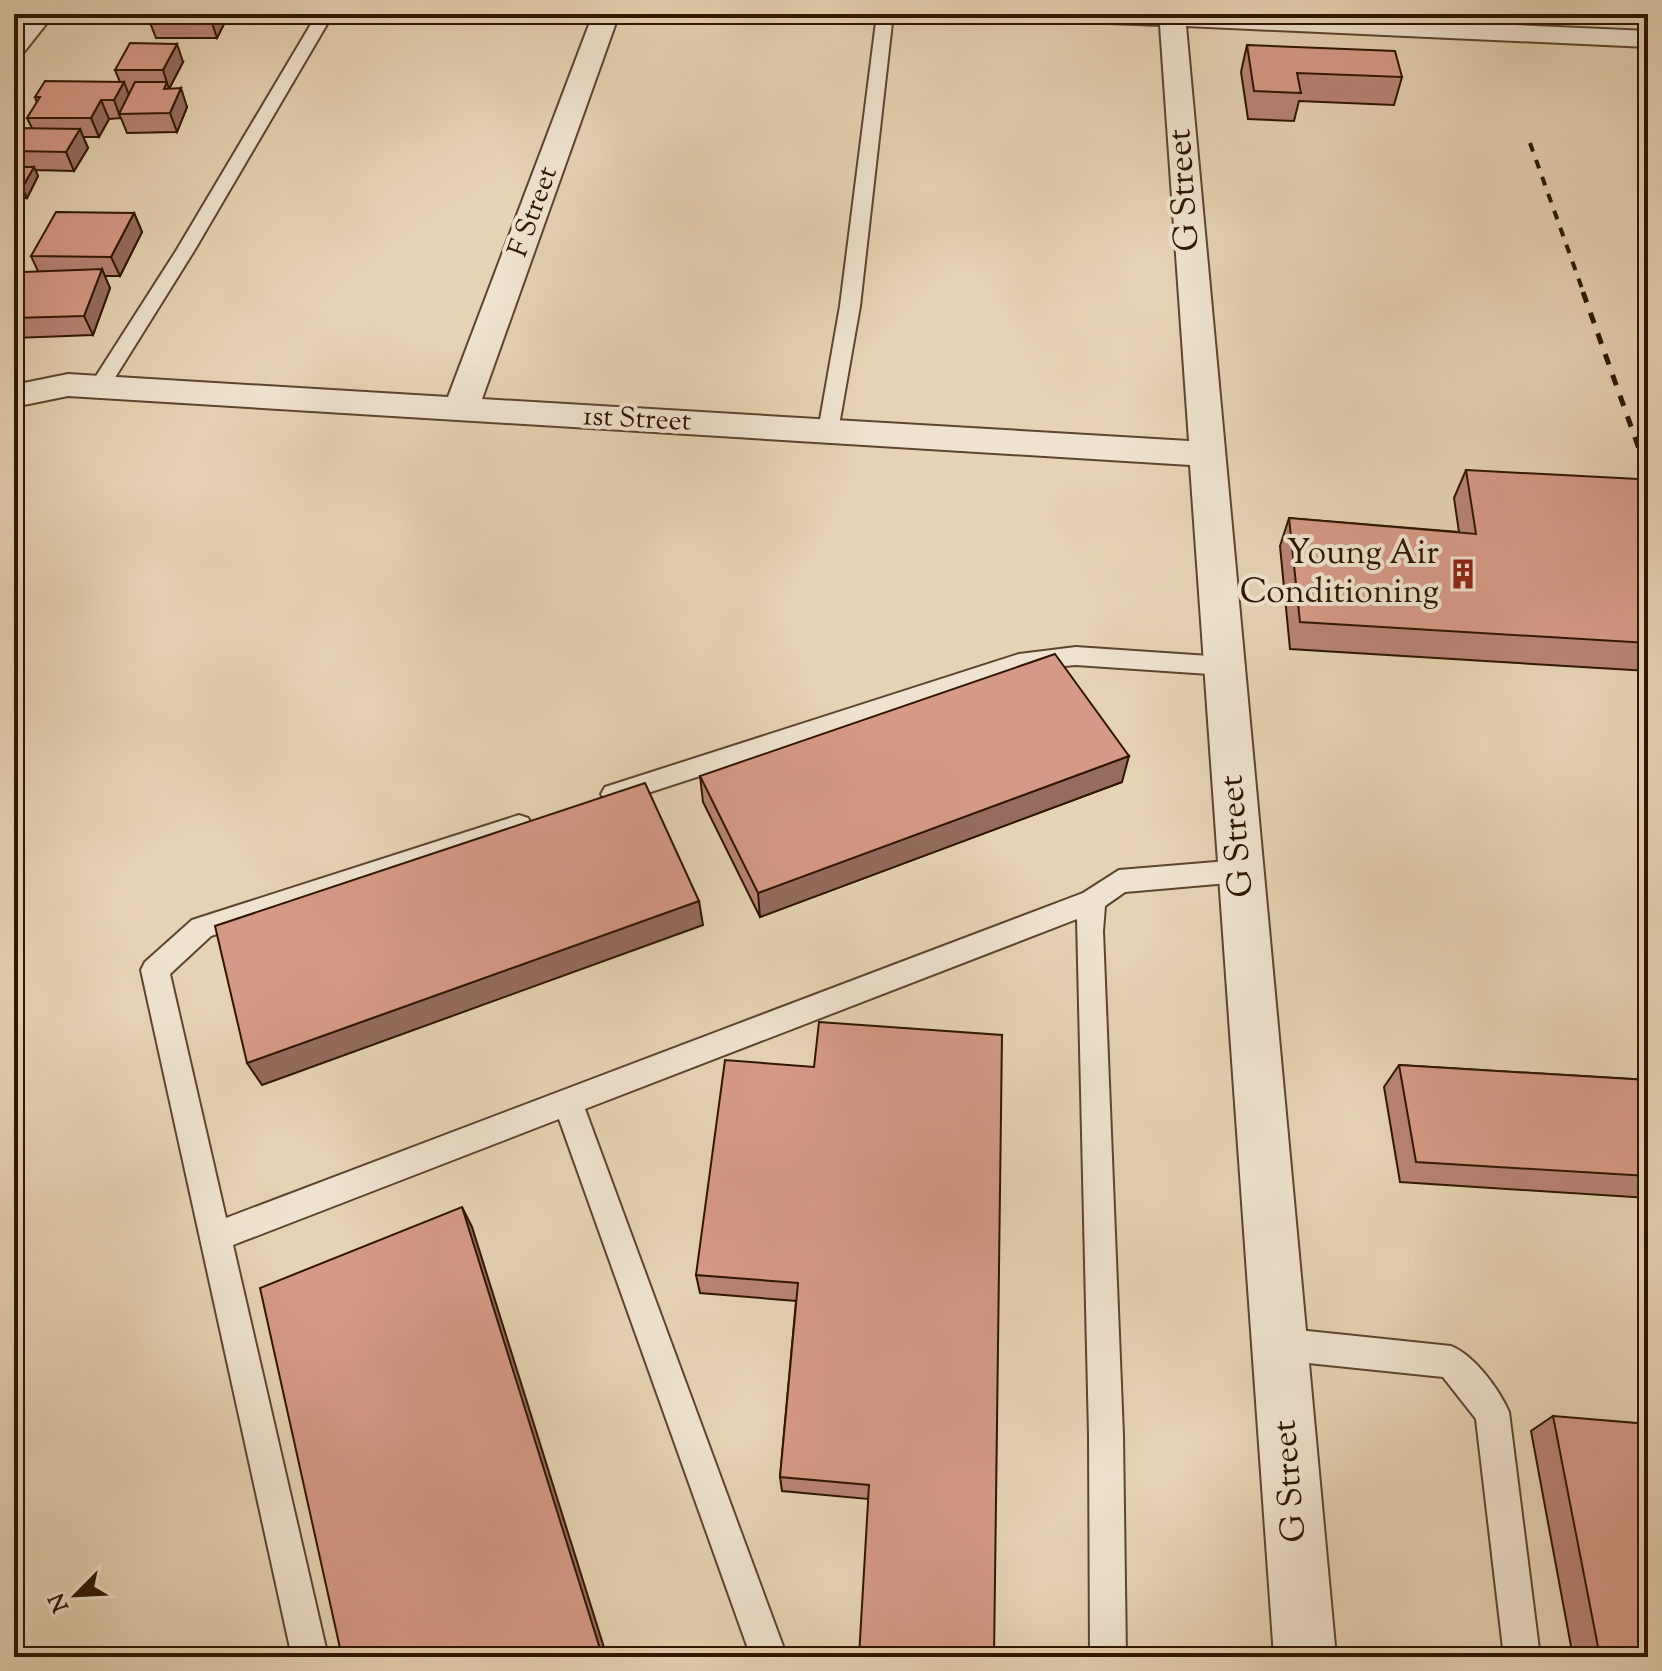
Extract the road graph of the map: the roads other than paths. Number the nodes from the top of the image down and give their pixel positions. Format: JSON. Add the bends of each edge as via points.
{"nodes":[{"id":1,"x":41,"y":14,"type":"edge"},
{"id":2,"x":325,"y":14,"type":"edge"},
{"id":3,"x":606,"y":14,"type":"edge"},
{"id":4,"x":885,"y":14,"type":"edge"},
{"id":5,"x":1084,"y":14,"type":"edge"},
{"id":6,"x":1172,"y":17,"type":"edge"},
{"id":7,"x":1648,"y":39,"type":"edge"},
{"id":8,"x":14,"y":46,"type":"edge"},
{"id":9,"x":83,"y":386,"type":"junction"},
{"id":10,"x":14,"y":396,"type":"edge"},
{"id":11,"x":461,"y":409,"type":"junction"},
{"id":12,"x":828,"y":431,"type":"junction"},
{"id":13,"x":1206,"y":454,"type":"junction"},
{"id":14,"x":1224,"y":666,"type":"junction"},
{"id":15,"x":592,"y":801,"type":"edge"},
{"id":16,"x":547,"y":816,"type":"edge"},
{"id":17,"x":1240,"y":871,"type":"junction"},
{"id":18,"x":1092,"y":901,"type":"junction"},
{"id":19,"x":568,"y":1102,"type":"junction"},
{"id":20,"x":215,"y":1237,"type":"junction"},
{"id":21,"x":1279,"y":1344,"type":"junction"},
{"id":22,"x":310,"y":1657,"type":"edge"},
{"id":23,"x":769,"y":1657,"type":"edge"},
{"id":24,"x":1108,"y":1657,"type":"edge"},
{"id":25,"x":1305,"y":1657,"type":"edge"},
{"id":26,"x":1522,"y":1657,"type":"edge"}],
"edges":[{"from":1,"to":8,"type":"street"},
{"from":2,"to":9,"type":"lane","via":[[185,251]]},
{"from":3,"to":11,"type":"street","name":"F Street"},
{"from":4,"to":12,"type":"lane","via":[[850,306]]},
{"from":5,"to":6,"type":"street"},
{"from":6,"to":7,"type":"street"},
{"from":6,"to":13,"type":"street","name":"G Street"},
{"from":9,"to":10,"type":"street","name":"1st Street"},
{"from":9,"to":11,"type":"street","name":"1st Street"},
{"from":11,"to":12,"type":"street","name":"1st Street"},
{"from":12,"to":13,"type":"street","name":"1st Street"},
{"from":13,"to":14,"type":"street","name":"G Street"},
{"from":14,"to":15,"type":"lane","via":[[1076,656],[1027,660]]},
{"from":14,"to":17,"type":"street","name":"G Street"},
{"from":16,"to":20,"type":"lane","via":[[202,928],[155,970]]},
{"from":17,"to":18,"type":"lane","via":[[1119,881]]},
{"from":17,"to":21,"type":"street","name":"G Street"},
{"from":18,"to":19,"type":"lane"},
{"from":18,"to":24,"type":"lane"},
{"from":19,"to":20,"type":"lane"},
{"from":19,"to":23,"type":"lane"},
{"from":20,"to":22,"type":"lane"},
{"from":21,"to":25,"type":"street","name":"G Street"},
{"from":21,"to":26,"type":"lane","via":[[1451,1362],[1492,1412]]}]}
